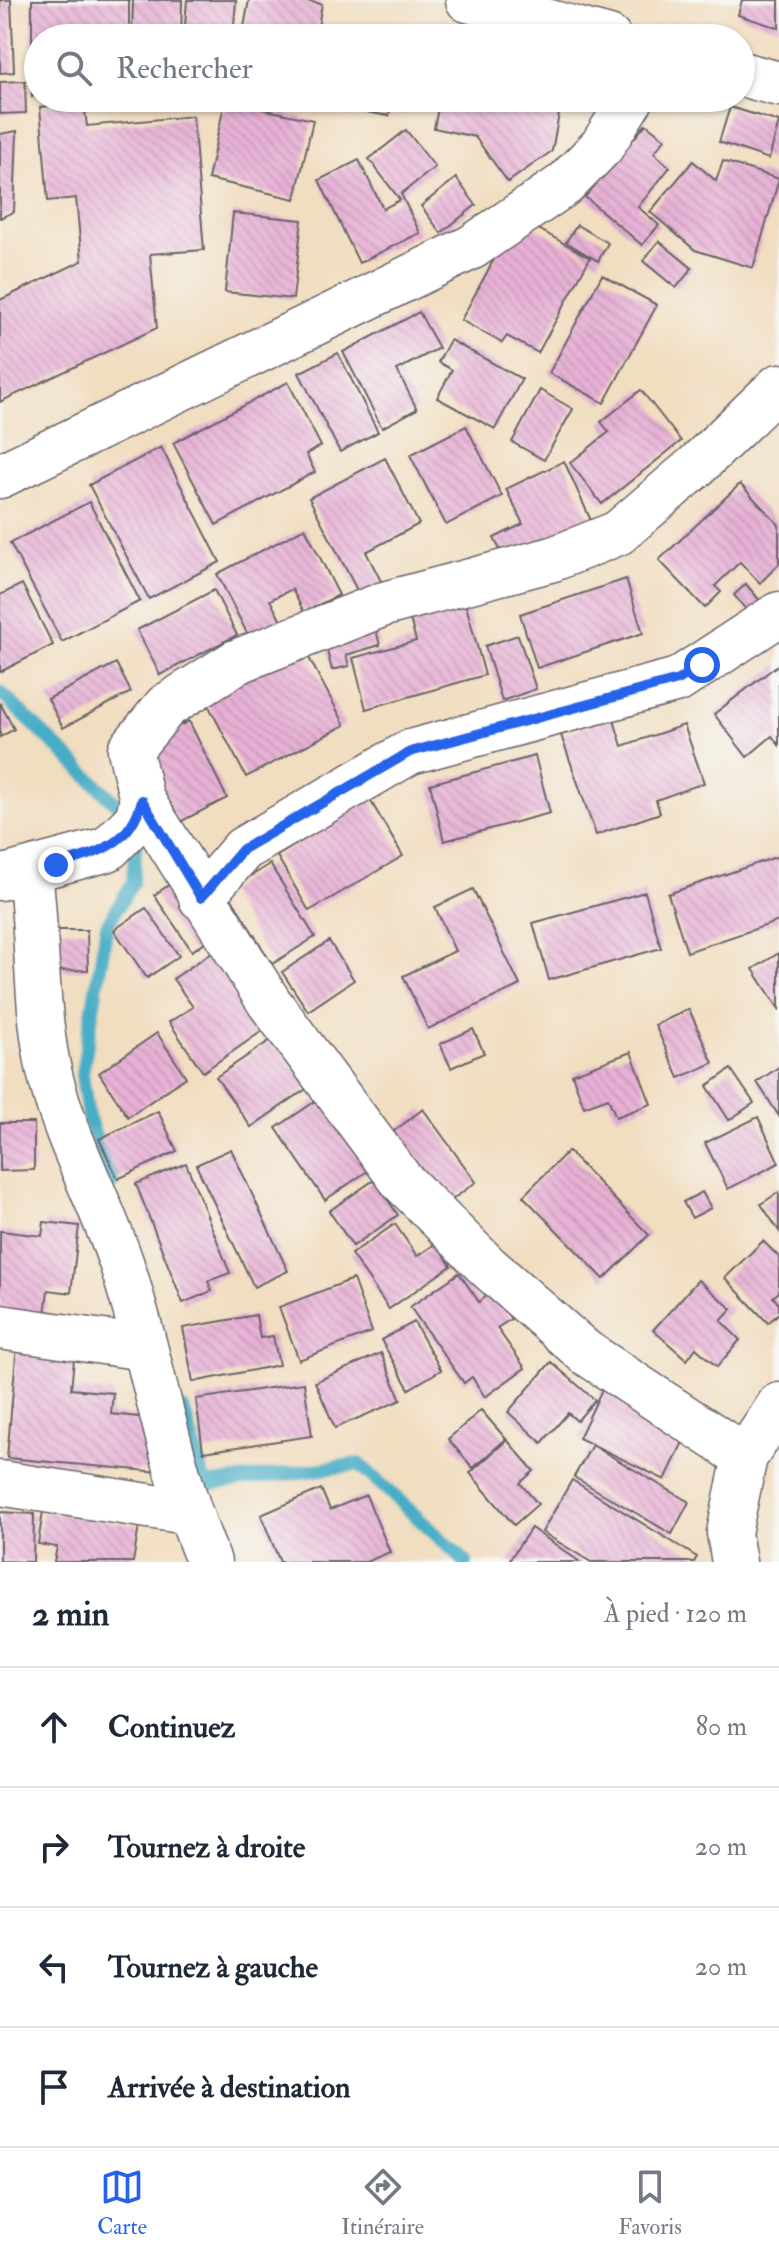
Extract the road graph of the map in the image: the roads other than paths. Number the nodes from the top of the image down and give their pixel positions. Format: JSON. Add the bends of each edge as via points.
{"nodes":[{"id":1,"x":468,"y":0,"type":"edge"},
{"id":2,"x":557,"y":24,"type":"edge"},
{"id":3,"x":755,"y":78,"type":"edge"},
{"id":4,"x":779,"y":84,"type":"edge"},
{"id":5,"x":623,"y":112,"type":"edge"},
{"id":6,"x":779,"y":386,"type":"edge"},
{"id":7,"x":0,"y":476,"type":"edge"},
{"id":8,"x":779,"y":614,"type":"edge"},
{"id":9,"x":129,"y":823,"type":"junction"},
{"id":10,"x":15,"y":875,"type":"edge"},
{"id":11,"x":201,"y":898,"type":"junction"},
{"id":12,"x":0,"y":1327,"type":"edge"},
{"id":13,"x":144,"y":1348,"type":"junction"},
{"id":14,"x":779,"y":1405,"type":"edge"},
{"id":15,"x":745,"y":1457,"type":"junction"},
{"id":16,"x":0,"y":1483,"type":"edge"},
{"id":17,"x":187,"y":1512,"type":"junction"},
{"id":18,"x":209,"y":1562,"type":"edge"},
{"id":19,"x":734,"y":1562,"type":"edge"}],
"edges":[{"from":1,"to":2,"type":"street"},
{"from":3,"to":4,"type":"street"},
{"from":5,"to":7,"type":"street","via":[[602,146],[565,184],[472,247]]},
{"from":6,"to":9,"type":"street","via":[[618,533],[553,559],[369,610],[236,662],[166,706],[130,750]]},
{"from":8,"to":11,"type":"street","via":[[678,680],[410,752],[243,849]]},
{"from":9,"to":10,"type":"street"},
{"from":9,"to":11,"type":"street"},
{"from":10,"to":13,"type":"street","via":[[37,936],[48,1069],[122,1265]]},
{"from":11,"to":15,"type":"street","via":[[269,1002],[402,1181],[488,1267],[585,1352]]},
{"from":12,"to":13,"type":"street"},
{"from":13,"to":17,"type":"street"},
{"from":14,"to":15,"type":"street"},
{"from":15,"to":19,"type":"street","via":[[729,1533]]},
{"from":16,"to":17,"type":"street"},
{"from":17,"to":18,"type":"street"}]}
